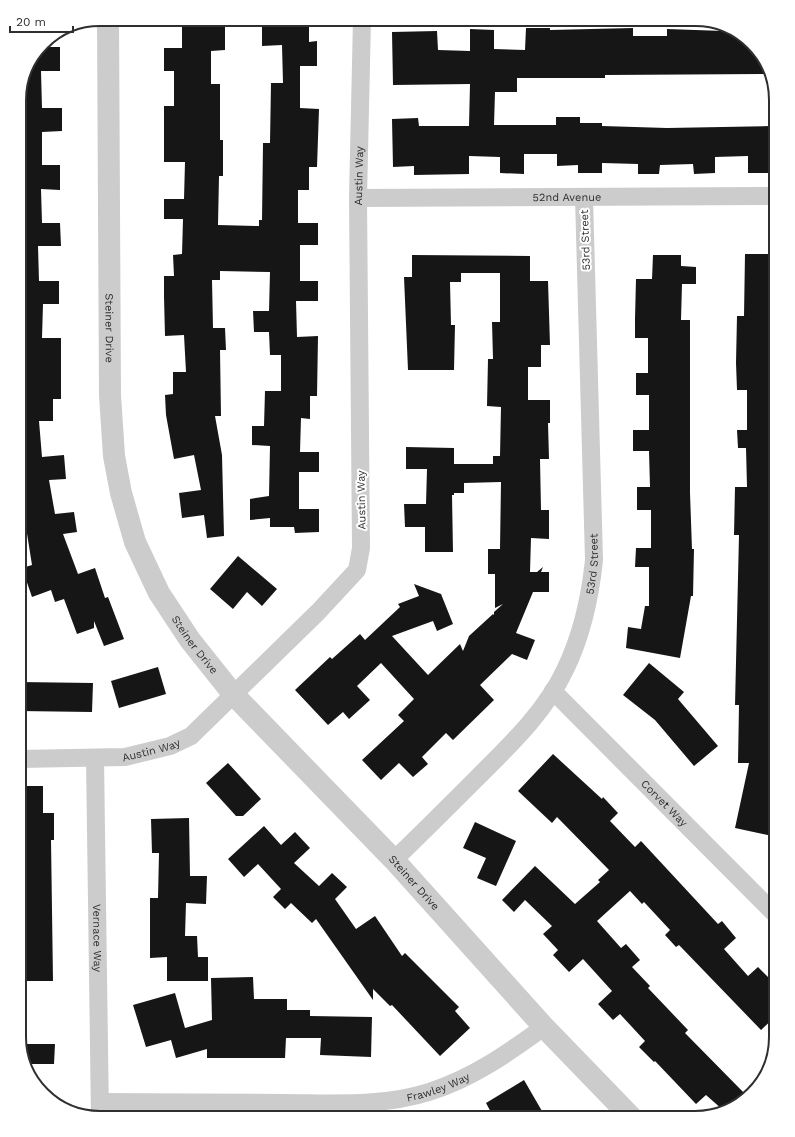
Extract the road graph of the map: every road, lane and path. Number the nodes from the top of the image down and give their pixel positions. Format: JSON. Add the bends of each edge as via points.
{"nodes":[{"id":1,"x":108,"y":26,"type":"edge"},
{"id":2,"x":362,"y":26,"type":"edge"},
{"id":3,"x":769,"y":196,"type":"edge"},
{"id":4,"x":584,"y":197,"type":"junction"},
{"id":5,"x":358,"y":198,"type":"junction"},
{"id":6,"x":553,"y":691,"type":"junction"},
{"id":7,"x":233,"y":694,"type":"junction"},
{"id":8,"x":94,"y":758,"type":"junction"},
{"id":9,"x":26,"y":759,"type":"edge"},
{"id":10,"x":394,"y":860,"type":"junction"},
{"id":11,"x":769,"y":905,"type":"edge"},
{"id":12,"x":544,"y":1027,"type":"junction"},
{"id":13,"x":100,"y":1110,"type":"edge"},
{"id":14,"x":625,"y":1111,"type":"edge"}],
"edges":[{"from":1,"to":7,"type":"street","name":"Steiner Drive","via":[[110,395],[114,456],[135,542],[159,593],[190,640]]},
{"from":2,"to":5,"type":"street","name":"Austin Way"},
{"from":3,"to":4,"type":"street","name":"52nd Avenue"},
{"from":4,"to":5,"type":"street","name":"52nd Avenue"},
{"from":4,"to":6,"type":"street","name":"53rd Street","via":[[594,560],[582,628],[565,672]]},
{"from":5,"to":7,"type":"street","name":"Austin Way","via":[[361,548],[357,570],[318,612]]},
{"from":6,"to":10,"type":"street","name":"53rd Street","via":[[540,712],[509,746]]},
{"from":6,"to":11,"type":"street","name":"Corvet Way"},
{"from":7,"to":8,"type":"street","name":"Austin Way","via":[[191,736],[177,743],[140,755]]},
{"from":7,"to":10,"type":"street","name":"Steiner Drive"},
{"from":8,"to":9,"type":"street","name":"Austin Way"},
{"from":8,"to":13,"type":"street","name":"Vernace Way"},
{"from":10,"to":12,"type":"street","name":"Steiner Drive"},
{"from":12,"to":13,"type":"street","name":"Frawley Way","via":[[472,1075],[429,1092],[390,1100]]},
{"from":12,"to":14,"type":"street","name":"Steiner Drive"}]}
